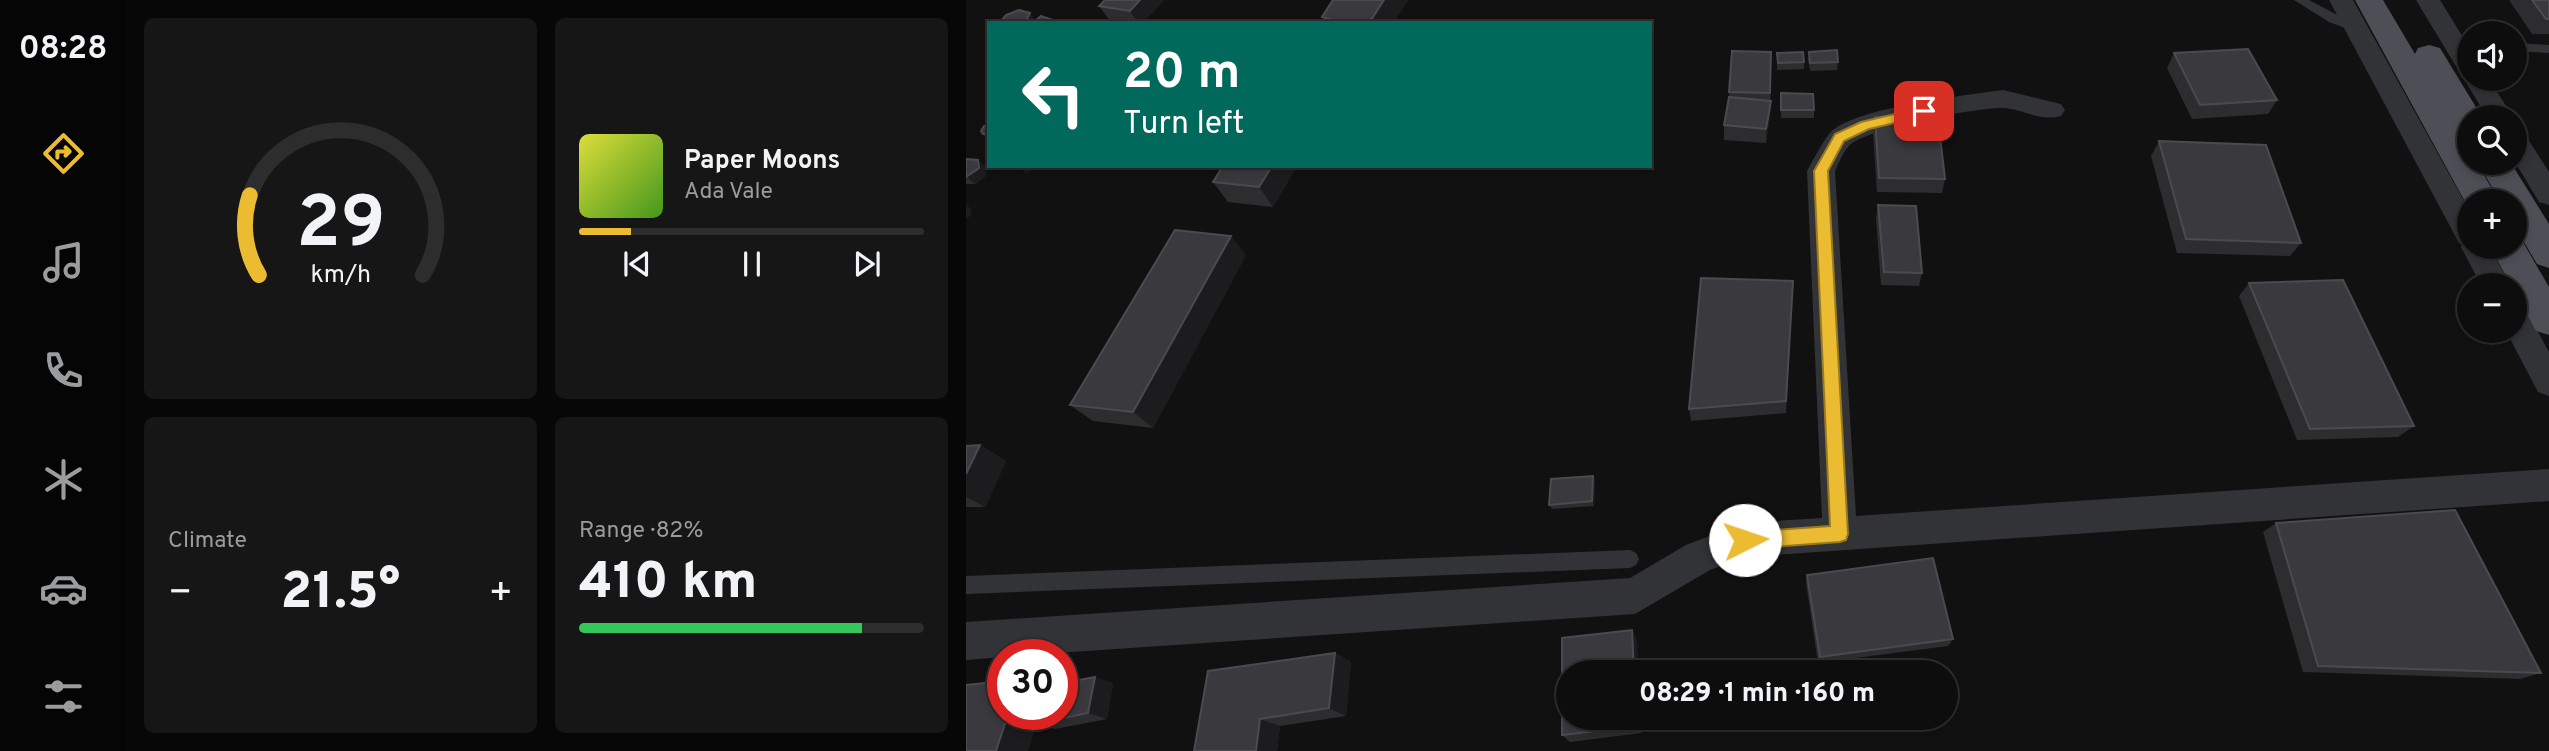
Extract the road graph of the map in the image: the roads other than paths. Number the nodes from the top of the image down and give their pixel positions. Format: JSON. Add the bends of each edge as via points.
{"nodes":[{"id":1,"x":2300,"y":0,"type":"edge"},
{"id":2,"x":2341,"y":0,"type":"edge"},
{"id":3,"x":2396,"y":0,"type":"edge"},
{"id":4,"x":2428,"y":0,"type":"edge"},
{"id":5,"x":2363,"y":14,"type":"edge"},
{"id":6,"x":2457,"y":38,"type":"edge"},
{"id":7,"x":2527,"y":48,"type":"edge"},
{"id":8,"x":2549,"y":49,"type":"edge"},
{"id":9,"x":2459,"y":105,"type":"edge"},
{"id":10,"x":2052,"y":110,"type":"dead end"},
{"id":11,"x":2527,"y":159,"type":"edge"},
{"id":12,"x":2501,"y":175,"type":"edge"},
{"id":13,"x":2474,"y":189,"type":"edge"},
{"id":14,"x":2549,"y":195,"type":"edge"},
{"id":15,"x":2457,"y":210,"type":"edge"},
{"id":16,"x":2549,"y":254,"type":"edge"},
{"id":17,"x":2515,"y":259,"type":"edge"},
{"id":18,"x":2549,"y":320,"type":"edge"},
{"id":19,"x":2527,"y":341,"type":"edge"},
{"id":20,"x":2549,"y":382,"type":"edge"},
{"id":21,"x":2549,"y":485,"type":"edge"},
{"id":22,"x":1840,"y":534,"type":"junction"},
{"id":23,"x":1630,"y":559,"type":"dead end"},
{"id":24,"x":966,"y":585,"type":"edge"},
{"id":25,"x":966,"y":641,"type":"edge"}],
"edges":[{"from":1,"to":5,"type":"lane","via":[[2333,19]]},
{"from":2,"to":5,"type":"street"},
{"from":3,"to":9,"type":"main road"},
{"from":4,"to":6,"type":"street"},
{"from":5,"to":13,"type":"main road"},
{"from":5,"to":15,"type":"street"},
{"from":7,"to":8,"type":"lane"},
{"from":10,"to":22,"type":"street","via":[[2003,99],[1865,125],[1840,138],[1821,171]]},
{"from":11,"to":14,"type":"street"},
{"from":12,"to":16,"type":"main road"},
{"from":17,"to":18,"type":"main road"},
{"from":19,"to":20,"type":"street"},
{"from":21,"to":22,"type":"street"},
{"from":22,"to":25,"type":"street","via":[[1745,540],[1699,557],[1635,596]]},
{"from":23,"to":24,"type":"lane"}]}
